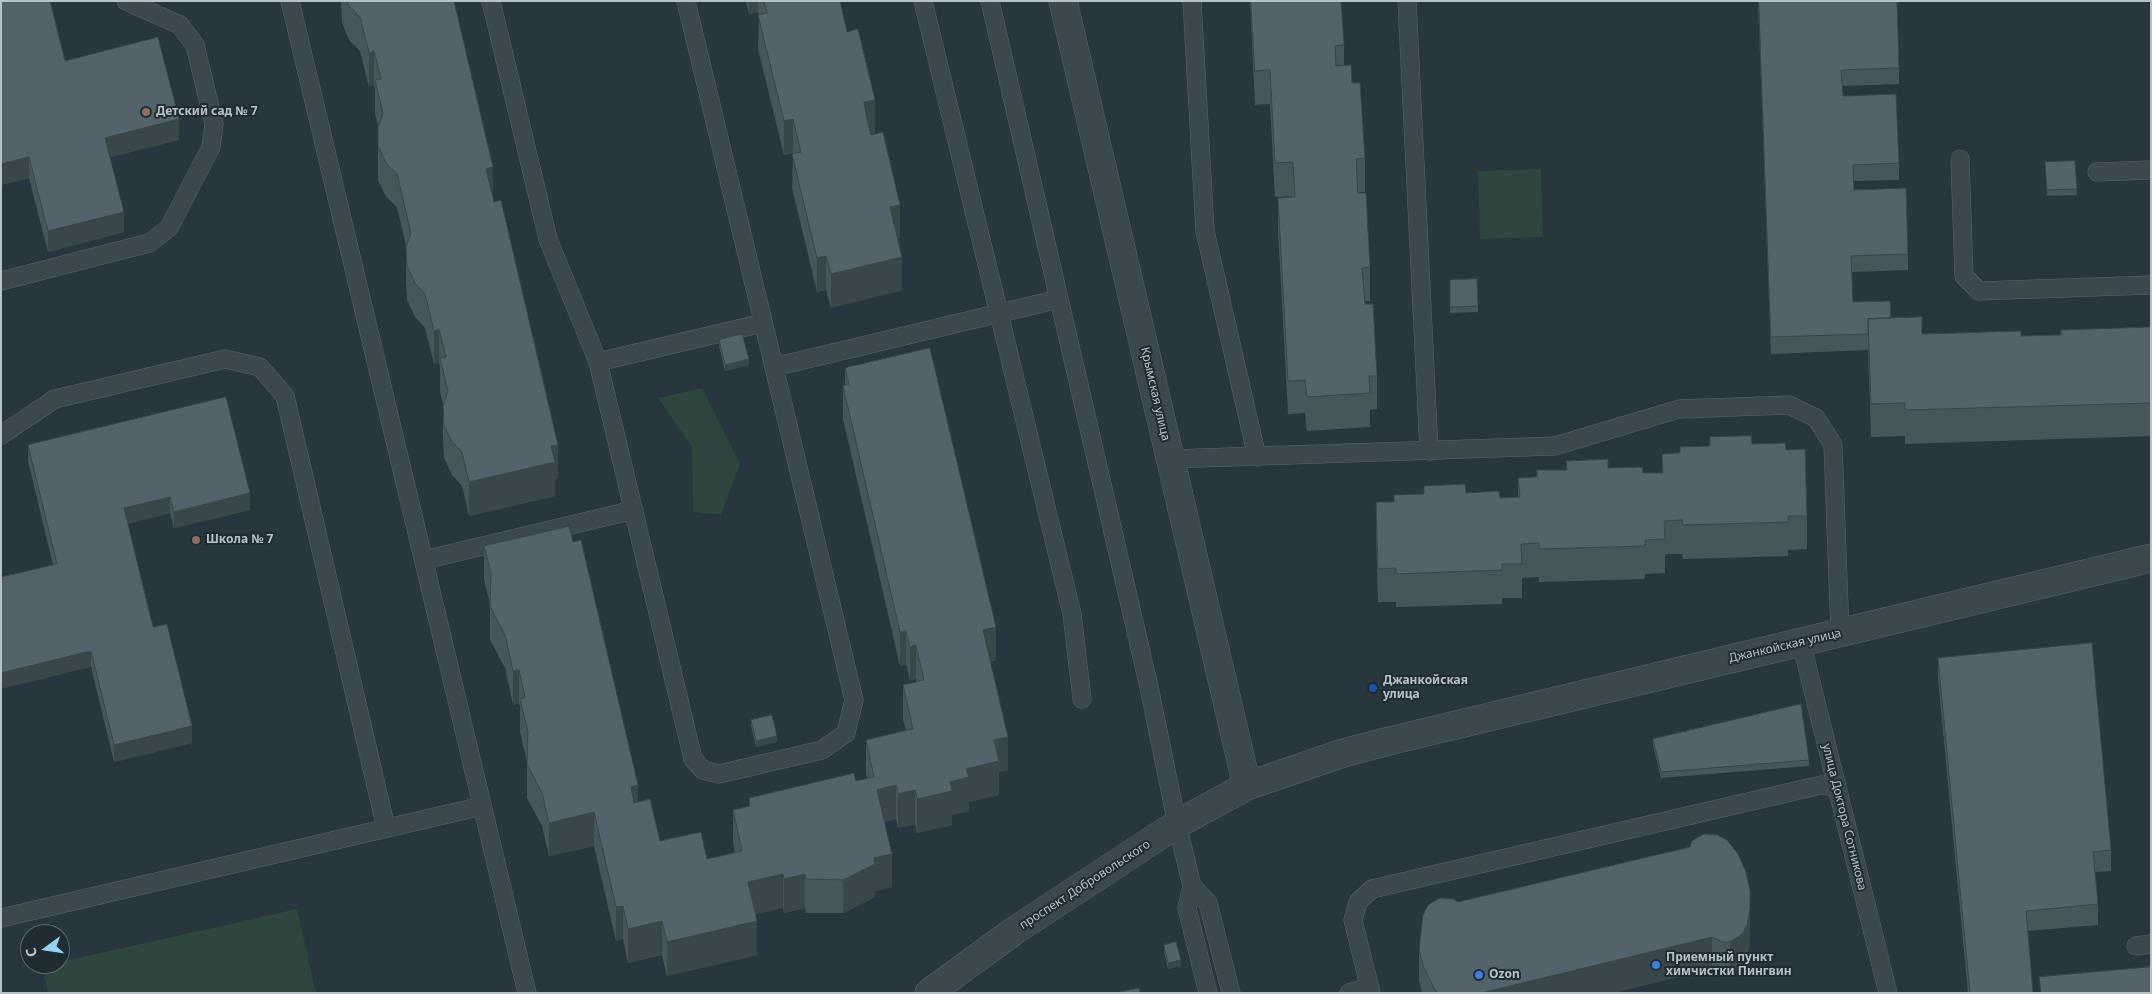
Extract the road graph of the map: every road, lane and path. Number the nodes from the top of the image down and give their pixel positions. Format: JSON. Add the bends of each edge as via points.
{"nodes":[{"id":1,"x":126,"y":1,"type":"edge"},
{"id":2,"x":290,"y":1,"type":"edge"},
{"id":3,"x":491,"y":1,"type":"edge"},
{"id":4,"x":686,"y":1,"type":"edge"},
{"id":5,"x":923,"y":1,"type":"edge"},
{"id":6,"x":990,"y":1,"type":"edge"},
{"id":7,"x":1062,"y":1,"type":"edge"},
{"id":8,"x":1192,"y":1,"type":"edge"},
{"id":9,"x":1407,"y":1,"type":"edge"},
{"id":10,"x":1960,"y":159,"type":"dead end"},
{"id":11,"x":2151,"y":170,"type":"edge"},
{"id":12,"x":2097,"y":172,"type":"dead end"},
{"id":13,"x":1,"y":281,"type":"edge"},
{"id":14,"x":2151,"y":285,"type":"edge"},
{"id":15,"x":1059,"y":299,"type":"junction"},
{"id":16,"x":999,"y":313,"type":"junction"},
{"id":17,"x":763,"y":323,"type":"junction"},
{"id":18,"x":598,"y":362,"type":"junction"},
{"id":19,"x":774,"y":367,"type":"junction"},
{"id":20,"x":1,"y":435,"type":"edge"},
{"id":21,"x":1428,"y":451,"type":"junction"},
{"id":22,"x":1257,"y":457,"type":"junction"},
{"id":23,"x":1171,"y":459,"type":"junction"},
{"id":24,"x":634,"y":510,"type":"junction"},
{"id":25,"x":2151,"y":558,"type":"edge"},
{"id":26,"x":424,"y":560,"type":"junction"},
{"id":27,"x":1840,"y":633,"type":"junction"},
{"id":28,"x":1801,"y":642,"type":"junction"},
{"id":29,"x":1082,"y":699,"type":"dead end"},
{"id":30,"x":1247,"y":786,"type":"junction"},
{"id":31,"x":1837,"y":787,"type":"junction"},
{"id":32,"x":482,"y":806,"type":"junction"},
{"id":33,"x":1177,"y":824,"type":"junction"},
{"id":34,"x":386,"y":828,"type":"junction"},
{"id":35,"x":1192,"y":886,"type":"junction"},
{"id":36,"x":1,"y":918,"type":"edge"},
{"id":37,"x":1371,"y":990,"type":"edge"},
{"id":38,"x":1884,"y":992,"type":"edge"},
{"id":39,"x":527,"y":993,"type":"edge"},
{"id":40,"x":928,"y":993,"type":"edge"},
{"id":41,"x":1208,"y":993,"type":"edge"},
{"id":42,"x":1231,"y":993,"type":"edge"},
{"id":43,"x":1349,"y":993,"type":"edge"}],
"edges":[{"from":1,"to":13,"type":"lane","via":[[180,25],[195,45],[214,124],[211,148],[169,228],[149,243]]},
{"from":2,"to":26,"type":"lane"},
{"from":3,"to":18,"type":"lane","via":[[548,239]]},
{"from":4,"to":17,"type":"lane"},
{"from":5,"to":16,"type":"lane"},
{"from":6,"to":15,"type":"lane"},
{"from":7,"to":23,"type":"street","name":"Крымская улица"},
{"from":8,"to":22,"type":"lane","via":[[1205,231]]},
{"from":9,"to":21,"type":"lane"},
{"from":10,"to":14,"type":"lane","via":[[1964,276],[1979,291]]},
{"from":11,"to":12,"type":"lane"},
{"from":15,"to":16,"type":"lane"},
{"from":15,"to":33,"type":"lane","via":[[1149,687]]},
{"from":16,"to":19,"type":"lane"},
{"from":16,"to":29,"type":"lane","via":[[1072,614]]},
{"from":17,"to":18,"type":"lane"},
{"from":17,"to":19,"type":"lane"},
{"from":18,"to":24,"type":"lane"},
{"from":19,"to":24,"type":"lane","via":[[854,700],[846,733],[822,750],[719,774],[703,770],[693,759]]},
{"from":20,"to":34,"type":"lane","via":[[55,398],[225,359],[260,367],[285,396]]},
{"from":21,"to":22,"type":"lane"},
{"from":21,"to":27,"type":"lane","via":[[1555,446],[1679,409],[1790,405],[1816,418],[1833,445]]},
{"from":22,"to":23,"type":"lane"},
{"from":23,"to":30,"type":"street","name":"Крымская улица"},
{"from":24,"to":26,"type":"lane"},
{"from":25,"to":27,"type":"street","name":"Джанкойская улица"},
{"from":26,"to":32,"type":"lane"},
{"from":27,"to":28,"type":"street","name":"Джанкойская улица"},
{"from":28,"to":30,"type":"street","name":"Джанкойская улица","via":[[1385,742]]},
{"from":28,"to":31,"type":"lane","name":"улица Доктора Сотникова"},
{"from":30,"to":33,"type":"street","name":"проспект Добровольского"},
{"from":31,"to":37,"type":"lane","via":[[1821,785],[1372,889],[1358,902],[1353,920]]},
{"from":31,"to":38,"type":"lane","name":"улица Доктора Сотникова"},
{"from":32,"to":34,"type":"lane"},
{"from":32,"to":39,"type":"lane"},
{"from":33,"to":35,"type":"lane"},
{"from":33,"to":40,"type":"street","name":"проспект Добровольского","via":[[1014,931]]},
{"from":34,"to":36,"type":"lane"},
{"from":35,"to":41,"type":"lane","via":[[1186,908]]},
{"from":35,"to":42,"type":"lane","via":[[1208,903]]},
{"from":37,"to":43,"type":"lane"}]}
